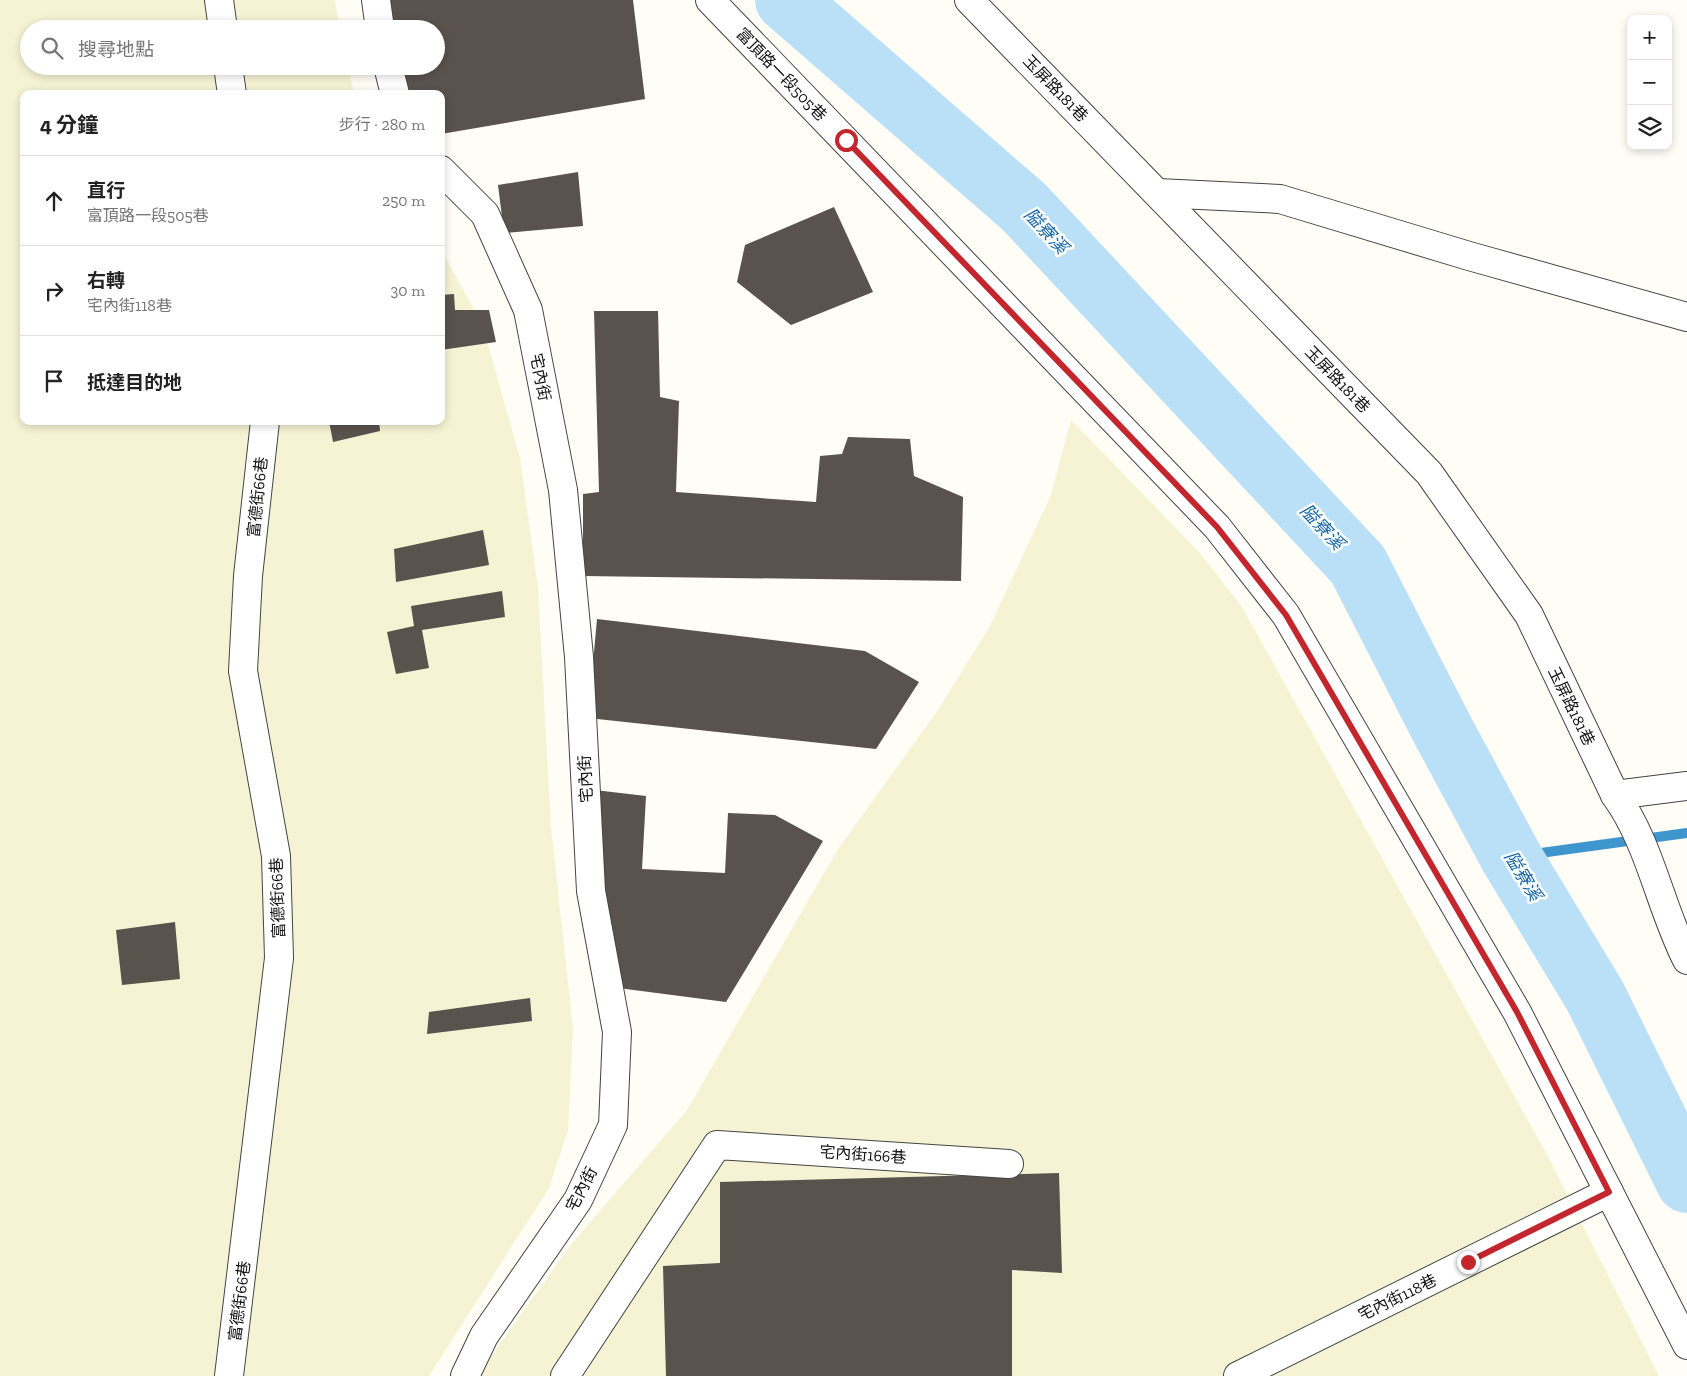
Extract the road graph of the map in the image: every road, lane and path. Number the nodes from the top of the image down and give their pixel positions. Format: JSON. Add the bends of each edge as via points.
{"nodes":[{"id":1,"x":219,"y":0,"type":"edge"},
{"id":2,"x":376,"y":0,"type":"edge"},
{"id":3,"x":710,"y":0,"type":"edge"},
{"id":4,"x":969,"y":0,"type":"edge"},
{"id":5,"x":222,"y":20,"type":"edge"},
{"id":6,"x":379,"y":20,"type":"edge"},
{"id":7,"x":229,"y":75,"type":"edge"},
{"id":8,"x":391,"y":75,"type":"edge"},
{"id":9,"x":231,"y":90,"type":"edge"},
{"id":10,"x":395,"y":90,"type":"edge"},
{"id":11,"x":445,"y":174,"type":"edge"},
{"id":12,"x":1158,"y":193,"type":"junction"},
{"id":13,"x":1687,"y":317,"type":"edge"},
{"id":14,"x":265,"y":425,"type":"edge"},
{"id":15,"x":1687,"y":786,"type":"edge"},
{"id":16,"x":1622,"y":805,"type":"junction"},
{"id":17,"x":1687,"y":960,"type":"edge"},
{"id":18,"x":1009,"y":1164,"type":"dead end"},
{"id":19,"x":1609,"y":1192,"type":"junction"},
{"id":20,"x":1687,"y":1345,"type":"edge"},
{"id":21,"x":229,"y":1376,"type":"edge"},
{"id":22,"x":465,"y":1376,"type":"edge"},
{"id":23,"x":565,"y":1376,"type":"edge"},
{"id":24,"x":1238,"y":1376,"type":"edge"}],
"edges":[{"from":1,"to":5,"type":"street"},
{"from":2,"to":6,"type":"street"},
{"from":3,"to":19,"type":"street","name":"富頂路一段505巷","via":[[1217,527],[1286,615],[1517,1012]]},
{"from":4,"to":12,"type":"street","name":"玉屏路181巷"},
{"from":7,"to":9,"type":"street"},
{"from":8,"to":10,"type":"street"},
{"from":11,"to":22,"type":"street","name":"宅內街","via":[[485,214],[528,310],[563,490],[579,656],[591,891],[617,1032],[613,1125],[578,1200],[484,1336]]},
{"from":12,"to":13,"type":"street","via":[[1280,199]]},
{"from":12,"to":16,"type":"street","name":"玉屏路181巷","via":[[1429,473],[1529,615]]},
{"from":14,"to":21,"type":"street","name":"富德街66巷","via":[[248,576],[243,671],[276,856],[279,958]]},
{"from":15,"to":16,"type":"street"},
{"from":16,"to":17,"type":"street","name":"玉屏路181巷"},
{"from":18,"to":23,"type":"street","name":"宅內街166巷","via":[[717,1145]]},
{"from":19,"to":20,"type":"street","name":"富頂路一段505巷"},
{"from":19,"to":24,"type":"street","name":"宅內街118巷"}]}
